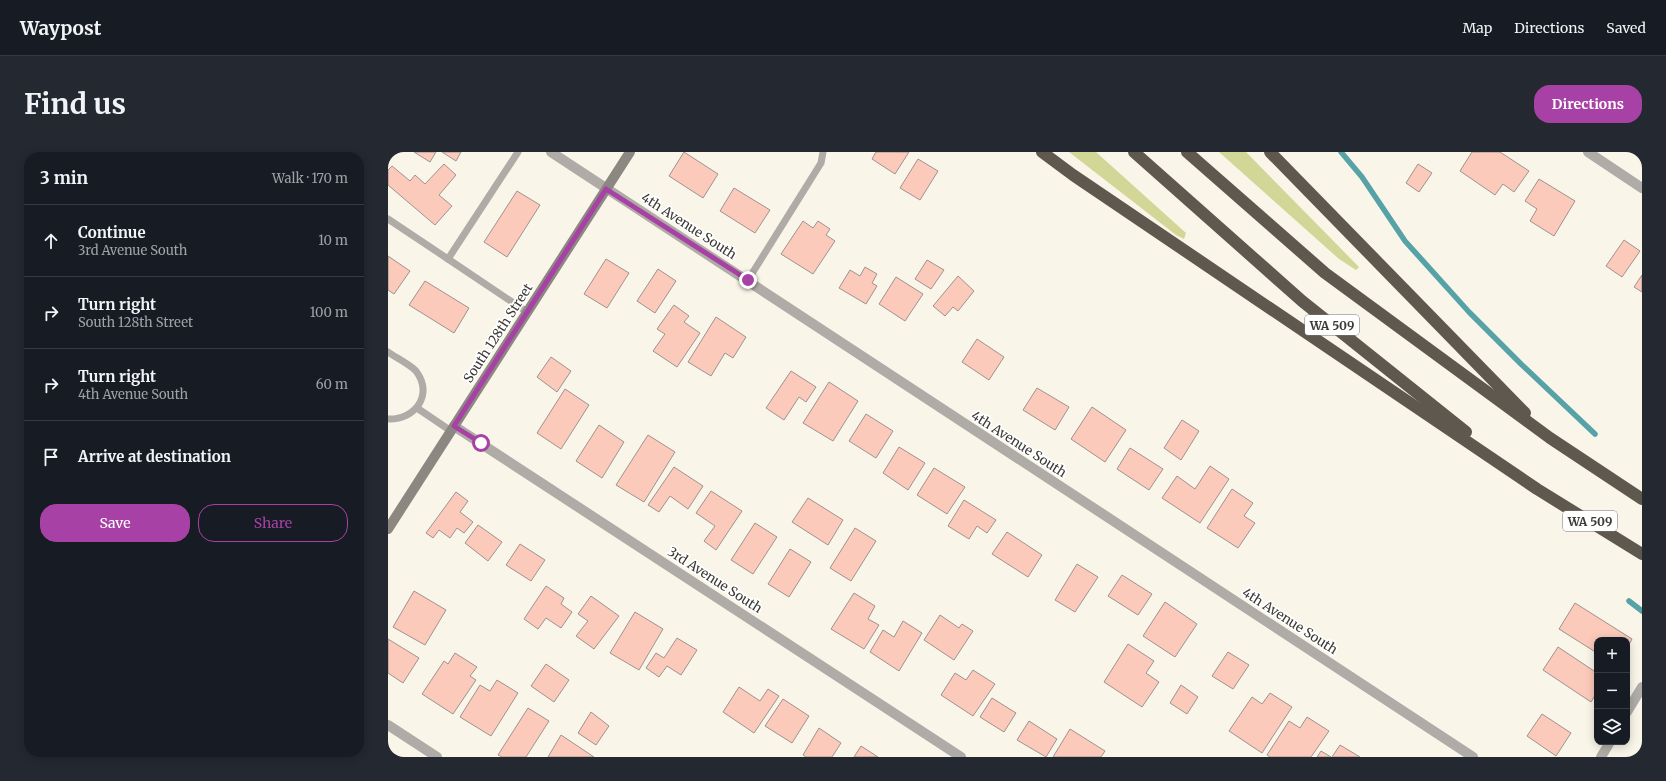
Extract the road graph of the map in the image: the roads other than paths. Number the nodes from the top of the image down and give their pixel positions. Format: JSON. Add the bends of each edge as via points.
{"nodes":[{"id":1,"x":518,"y":152,"type":"edge"},
{"id":2,"x":551,"y":152,"type":"edge"},
{"id":3,"x":630,"y":152,"type":"edge"},
{"id":4,"x":823,"y":152,"type":"edge"},
{"id":5,"x":1042,"y":152,"type":"edge"},
{"id":6,"x":1134,"y":152,"type":"edge"},
{"id":7,"x":1188,"y":152,"type":"edge"},
{"id":8,"x":1270,"y":152,"type":"edge"},
{"id":9,"x":1588,"y":152,"type":"edge"},
{"id":10,"x":1642,"y":188,"type":"edge"},
{"id":11,"x":606,"y":189,"type":"junction"},
{"id":12,"x":388,"y":219,"type":"edge"},
{"id":13,"x":448,"y":259,"type":"junction"},
{"id":14,"x":748,"y":280,"type":"junction"},
{"id":15,"x":527,"y":312,"type":"junction"},
{"id":16,"x":388,"y":352,"type":"edge"},
{"id":17,"x":417,"y":408,"type":"junction"},
{"id":18,"x":388,"y":419,"type":"edge"},
{"id":19,"x":453,"y":428,"type":"junction"},
{"id":20,"x":1550,"y":438,"type":"junction"},
{"id":21,"x":1537,"y":489,"type":"junction"},
{"id":22,"x":1642,"y":498,"type":"edge"},
{"id":23,"x":388,"y":529,"type":"edge"},
{"id":24,"x":1642,"y":554,"type":"edge"},
{"id":25,"x":1642,"y":687,"type":"edge"},
{"id":26,"x":1629,"y":709,"type":"edge"},
{"id":27,"x":388,"y":725,"type":"edge"},
{"id":28,"x":1608,"y":745,"type":"edge"},
{"id":29,"x":437,"y":757,"type":"edge"},
{"id":30,"x":961,"y":757,"type":"edge"},
{"id":31,"x":1473,"y":757,"type":"edge"},
{"id":32,"x":1601,"y":757,"type":"edge"}],
"edges":[{"from":1,"to":13,"type":"lane"},
{"from":2,"to":11,"type":"street","name":"4th Avenue South"},
{"from":3,"to":11,"type":"main road","name":"South 128th Street"},
{"from":4,"to":14,"type":"lane","via":[[821,163]]},
{"from":5,"to":21,"type":"highway"},
{"from":6,"to":21,"type":"highway","number":"WA 509","via":[[1302,302]]},
{"from":7,"to":20,"type":"highway","number":"WA 509","via":[[1325,272]]},
{"from":8,"to":20,"type":"highway"},
{"from":9,"to":10,"type":"street"},
{"from":11,"to":14,"type":"street","name":"4th Avenue South"},
{"from":11,"to":15,"type":"main road","name":"South 128th Street"},
{"from":12,"to":13,"type":"lane"},
{"from":13,"to":15,"type":"lane"},
{"from":14,"to":31,"type":"street","name":"4th Avenue South"},
{"from":15,"to":19,"type":"main road","name":"South 128th Street"},
{"from":16,"to":17,"type":"lane","via":[[416,370],[422,383],[422,398]]},
{"from":17,"to":18,"type":"lane","via":[[406,417]]},
{"from":17,"to":19,"type":"lane"},
{"from":19,"to":23,"type":"main road","name":"South 128th Street"},
{"from":19,"to":30,"type":"street","name":"3rd Avenue South"},
{"from":20,"to":22,"type":"highway","number":"WA 509"},
{"from":21,"to":24,"type":"highway","number":"WA 509"},
{"from":25,"to":26,"type":"street"},
{"from":27,"to":29,"type":"street"},
{"from":28,"to":32,"type":"street"}]}
